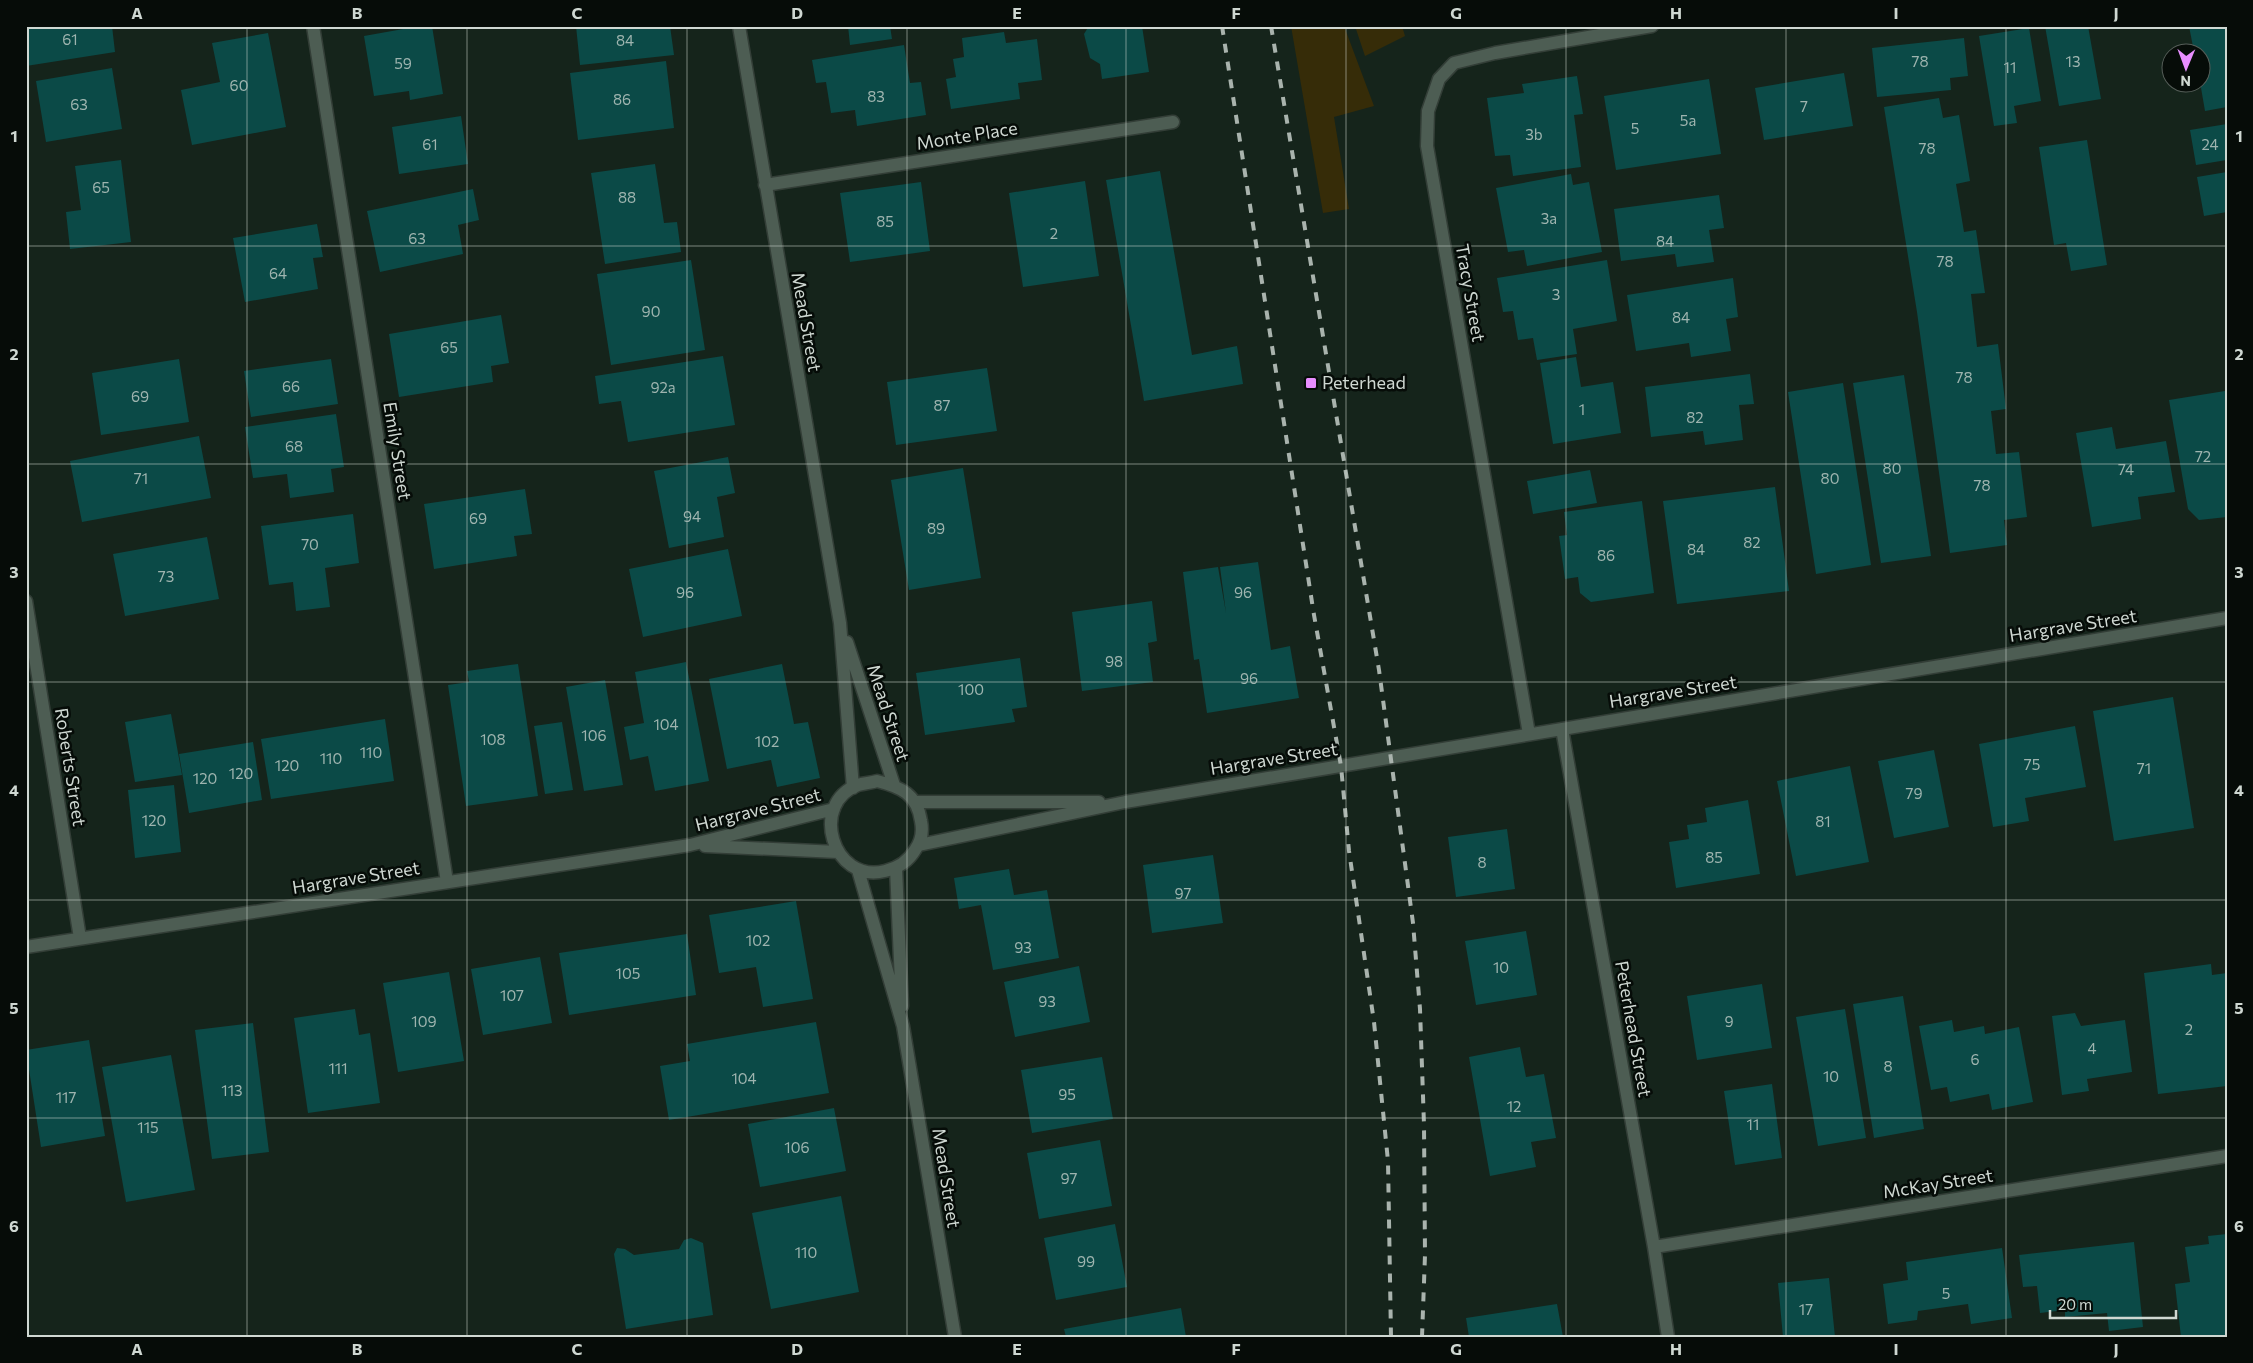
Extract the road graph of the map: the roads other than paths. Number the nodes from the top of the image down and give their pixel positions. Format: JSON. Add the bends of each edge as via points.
{"nodes":[{"id":1,"x":313,"y":26,"type":"edge"},
{"id":2,"x":739,"y":26,"type":"edge"},
{"id":3,"x":1652,"y":26,"type":"edge"},
{"id":4,"x":1173,"y":122,"type":"dead end"},
{"id":5,"x":765,"y":185,"type":"junction"},
{"id":6,"x":26,"y":601,"type":"edge"},
{"id":7,"x":2227,"y":618,"type":"edge"},
{"id":8,"x":840,"y":622,"type":"junction"},
{"id":9,"x":1562,"y":729,"type":"junction"},
{"id":10,"x":1529,"y":734,"type":"junction"},
{"id":11,"x":894,"y":785,"type":"junction"},
{"id":12,"x":853,"y":788,"type":"junction"},
{"id":13,"x":917,"y":802,"type":"junction"},
{"id":14,"x":1125,"y":802,"type":"junction"},
{"id":15,"x":834,"y":809,"type":"junction"},
{"id":16,"x":690,"y":845,"type":"junction"},
{"id":17,"x":919,"y":845,"type":"junction"},
{"id":18,"x":838,"y":852,"type":"junction"},
{"id":19,"x":896,"y":868,"type":"junction"},
{"id":20,"x":858,"y":870,"type":"junction"},
{"id":21,"x":447,"y":882,"type":"junction"},
{"id":22,"x":80,"y":938,"type":"junction"},
{"id":23,"x":26,"y":947,"type":"edge"},
{"id":24,"x":903,"y":1026,"type":"junction"},
{"id":25,"x":2227,"y":1156,"type":"edge"},
{"id":26,"x":1654,"y":1247,"type":"junction"},
{"id":27,"x":955,"y":1337,"type":"edge"},
{"id":28,"x":1668,"y":1337,"type":"edge"}],
"edges":[{"from":1,"to":21,"type":"street","name":"Emily Street"},
{"from":2,"to":5,"type":"street","name":"Mead Street"},
{"from":3,"to":10,"type":"street","name":"Tracy Street","via":[[1495,52],[1454,63],[1439,79],[1428,111],[1427,146]]},
{"from":4,"to":5,"type":"street","name":"Monte Place"},
{"from":5,"to":8,"type":"street","name":"Mead Street"},
{"from":6,"to":22,"type":"street","name":"Roberts Street"},
{"from":7,"to":9,"type":"street","name":"Hargrave Street"},
{"from":8,"to":11,"type":"street","name":"Mead Street"},
{"from":8,"to":12,"type":"street","name":"Mead Street"},
{"from":9,"to":10,"type":"street","name":"Hargrave Street"},
{"from":9,"to":26,"type":"street","name":"Peterhead Street"},
{"from":10,"to":14,"type":"street","name":"Hargrave Street"},
{"from":11,"to":12,"type":"street","via":[[877,782]]},
{"from":11,"to":13,"type":"street"},
{"from":12,"to":15,"type":"street","via":[[844,794]]},
{"from":13,"to":14,"type":"street","name":"Hargrave Street"},
{"from":13,"to":17,"type":"street","via":[[922,828]]},
{"from":14,"to":17,"type":"street","name":"Hargrave Street"},
{"from":15,"to":16,"type":"street","name":"Hargrave Street"},
{"from":15,"to":18,"type":"street","via":[[830,826]]},
{"from":16,"to":18,"type":"street","name":"Hargrave Street"},
{"from":16,"to":21,"type":"street","name":"Hargrave Street"},
{"from":17,"to":19,"type":"street","via":[[911,857]]},
{"from":18,"to":20,"type":"street"},
{"from":19,"to":20,"type":"street","via":[[875,874]]},
{"from":19,"to":24,"type":"street","name":"Mead Street"},
{"from":20,"to":24,"type":"street","name":"Mead Street"},
{"from":21,"to":22,"type":"street","name":"Hargrave Street"},
{"from":22,"to":23,"type":"street","name":"Hargrave Street"},
{"from":24,"to":27,"type":"street","name":"Mead Street"},
{"from":25,"to":26,"type":"street","name":"McKay Street"},
{"from":26,"to":28,"type":"street","name":"Peterhead Street"}]}
